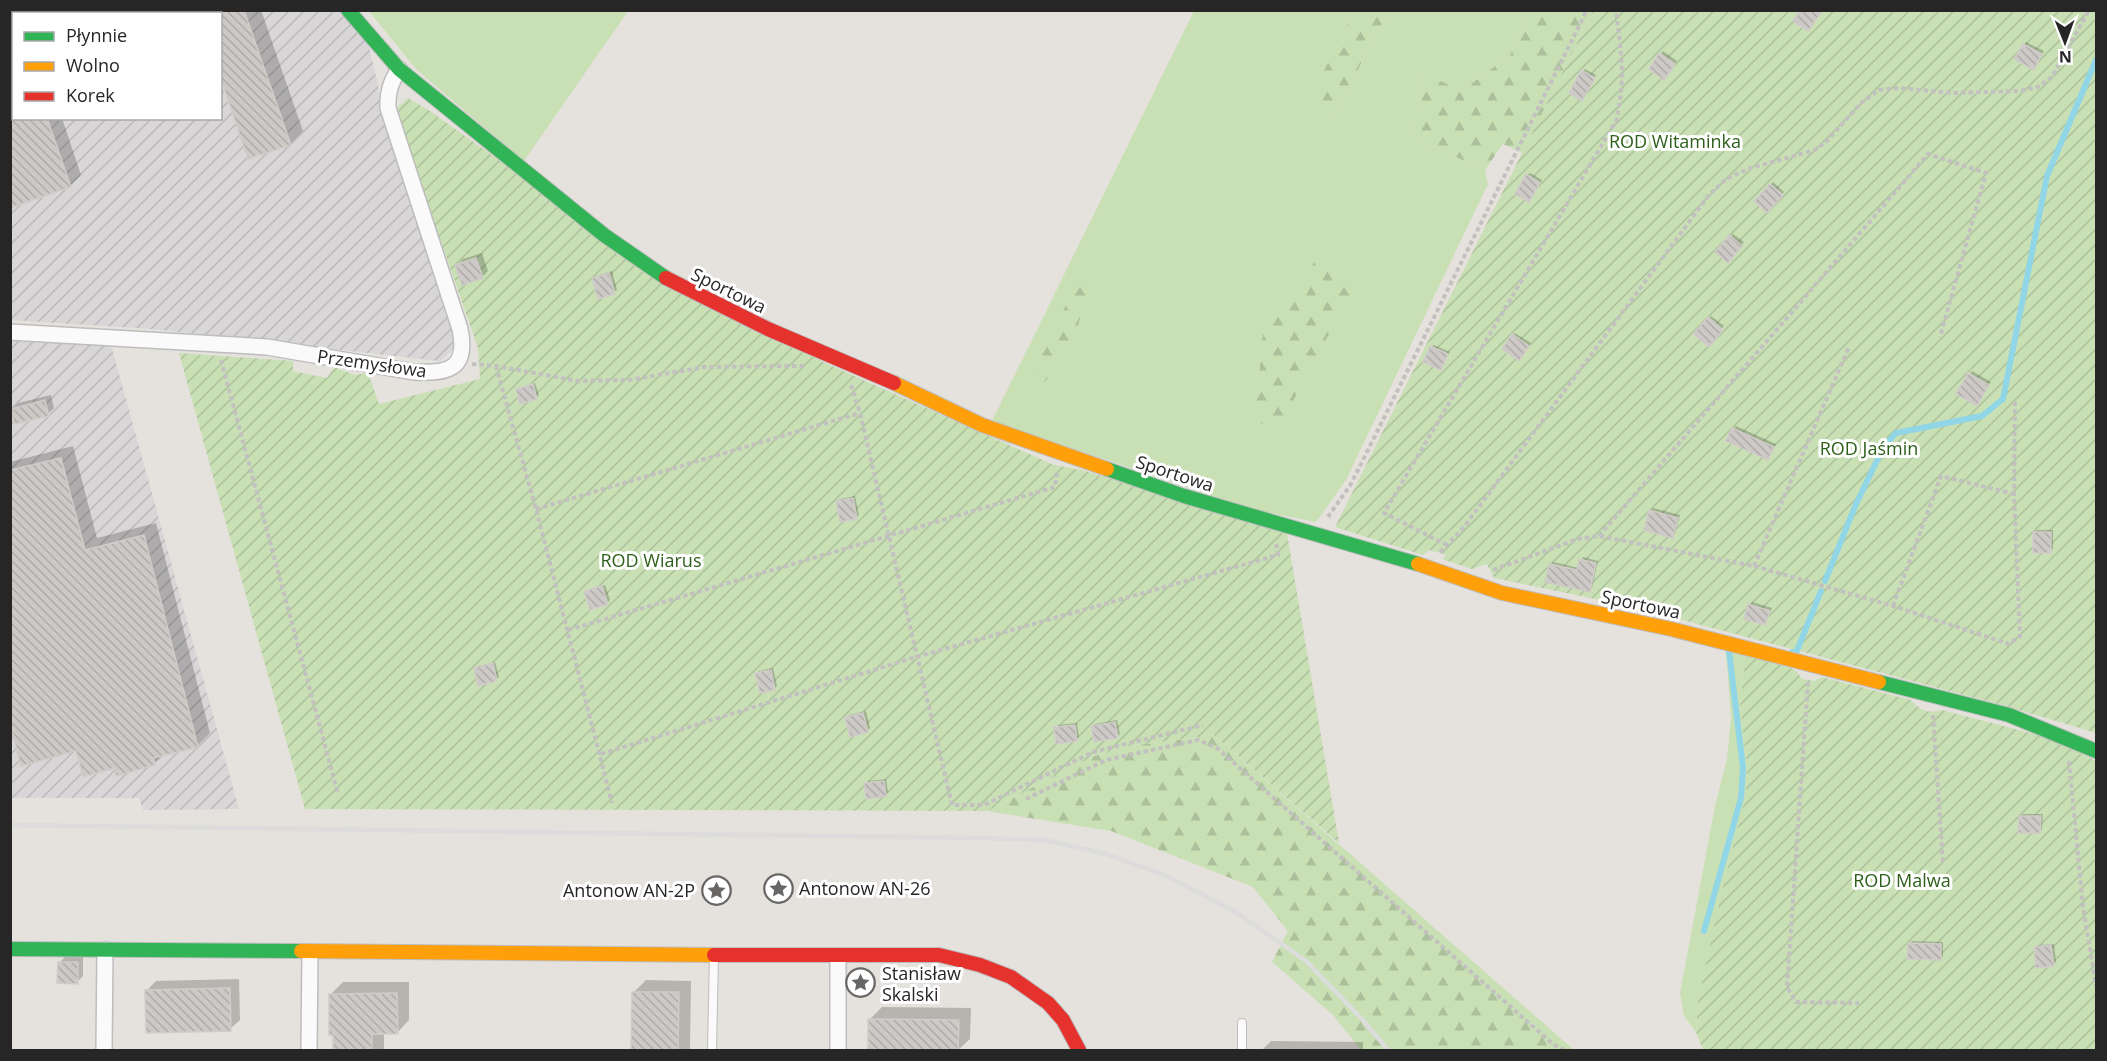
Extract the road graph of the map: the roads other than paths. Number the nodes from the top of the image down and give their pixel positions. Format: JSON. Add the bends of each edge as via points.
{"nodes":[{"id":1,"x":348,"y":10,"type":"edge"},
{"id":2,"x":399,"y":69,"type":"junction"},
{"id":3,"x":10,"y":332,"type":"edge"},
{"id":4,"x":2097,"y":751,"type":"edge"},
{"id":5,"x":10,"y":949,"type":"edge"},
{"id":6,"x":105,"y":950,"type":"junction"},
{"id":7,"x":310,"y":952,"type":"junction"},
{"id":8,"x":714,"y":956,"type":"junction"},
{"id":9,"x":838,"y":956,"type":"junction"},
{"id":10,"x":1242,"y":1023,"type":"dead end"},
{"id":11,"x":104,"y":1050,"type":"edge"},
{"id":12,"x":309,"y":1050,"type":"edge"},
{"id":13,"x":712,"y":1050,"type":"edge"},
{"id":14,"x":838,"y":1050,"type":"edge"},
{"id":15,"x":1079,"y":1050,"type":"edge"},
{"id":16,"x":1242,"y":1050,"type":"edge"}],
"edges":[{"from":1,"to":2,"type":"street","name":"Sportowa"},
{"from":2,"to":3,"type":"street","name":"Przemysłowa","via":[[390,83],[388,108],[460,329],[462,353],[458,363],[428,373],[267,347]]},
{"from":2,"to":4,"type":"street","name":"Sportowa","via":[[604,235],[670,281],[982,425],[1184,496],[1391,555],[1502,593],[1682,632],[2009,715]]},
{"from":5,"to":6,"type":"street"},
{"from":6,"to":7,"type":"street"},
{"from":6,"to":11,"type":"street"},
{"from":7,"to":8,"type":"street"},
{"from":7,"to":12,"type":"street"},
{"from":8,"to":9,"type":"street"},
{"from":8,"to":13,"type":"lane"},
{"from":9,"to":14,"type":"street"},
{"from":9,"to":15,"type":"street","via":[[939,956],[1011,977],[1048,1003],[1063,1020]]},
{"from":10,"to":16,"type":"lane"}]}
